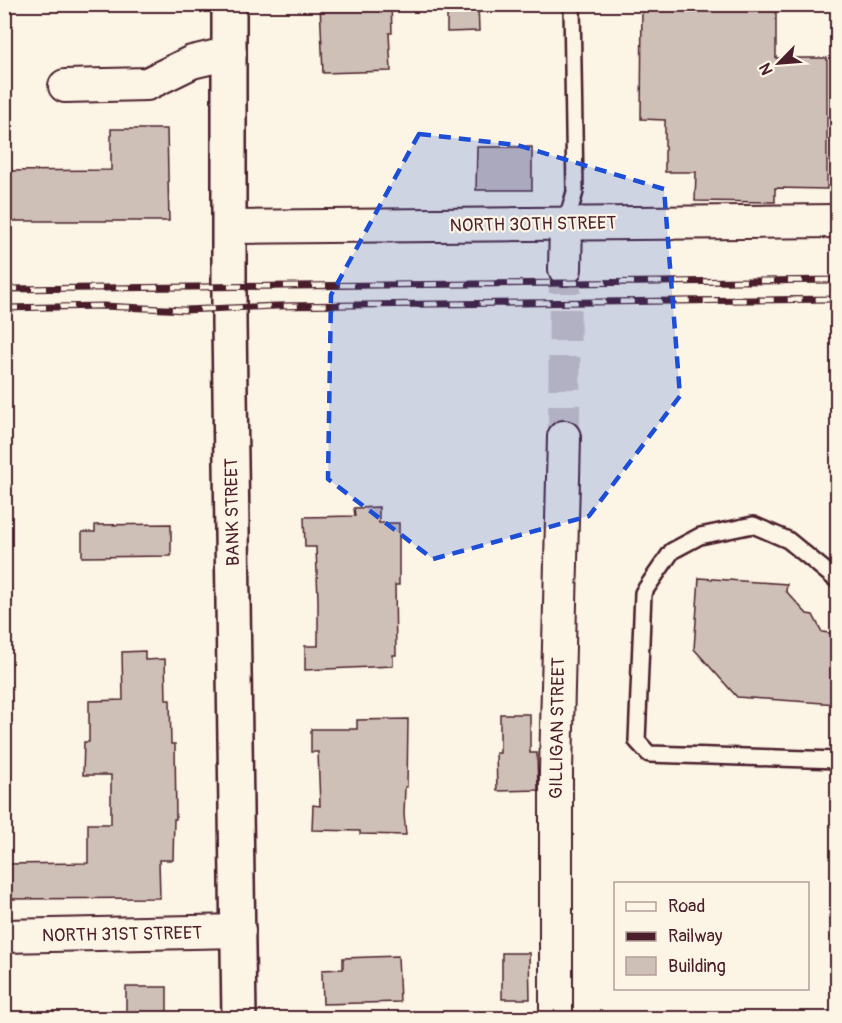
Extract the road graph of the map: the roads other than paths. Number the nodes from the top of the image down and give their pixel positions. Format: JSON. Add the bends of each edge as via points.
{"nodes":[{"id":1,"x":230,"y":4,"type":"edge"},
{"id":2,"x":572,"y":4,"type":"edge"},
{"id":3,"x":230,"y":53,"type":"junction"},
{"id":4,"x":65,"y":86,"type":"dead end"},
{"id":5,"x":837,"y":221,"type":"edge"},
{"id":6,"x":566,"y":224,"type":"junction"},
{"id":7,"x":230,"y":227,"type":"junction"},
{"id":8,"x":565,"y":269,"type":"tunnel mouth"},
{"id":9,"x":564,"y":437,"type":"tunnel mouth"},
{"id":10,"x":837,"y":581,"type":"edge"},
{"id":11,"x":837,"y":760,"type":"edge"},
{"id":12,"x":239,"y":931,"type":"junction"},
{"id":13,"x":4,"y":936,"type":"edge"},
{"id":14,"x":239,"y":1018,"type":"edge"},
{"id":15,"x":556,"y":1018,"type":"edge"}],
"edges":[{"from":1,"to":3,"type":"street","name":"BANK STREET"},
{"from":2,"to":6,"type":"lane","via":[[575,192]]},
{"from":3,"to":4,"type":"street","via":[[192,62],[147,84]]},
{"from":3,"to":7,"type":"street","name":"BANK STREET"},
{"from":5,"to":6,"type":"street","name":"NORTH 30TH STREET"},
{"from":6,"to":7,"type":"street","name":"NORTH 30TH STREET"},
{"from":6,"to":8,"type":"street"},
{"from":7,"to":12,"type":"street","name":"BANK STREET"},
{"from":9,"to":15,"type":"street","name":"GILLIGAN STREET","via":[[555,771]]},
{"from":10,"to":11,"type":"lane","via":[[788,540],[753,525],[700,536],[672,551],[643,593],[638,741],[649,754]]},
{"from":12,"to":13,"type":"street","name":"NORTH 31ST STREET"},
{"from":12,"to":14,"type":"street","name":"BANK STREET"}]}
